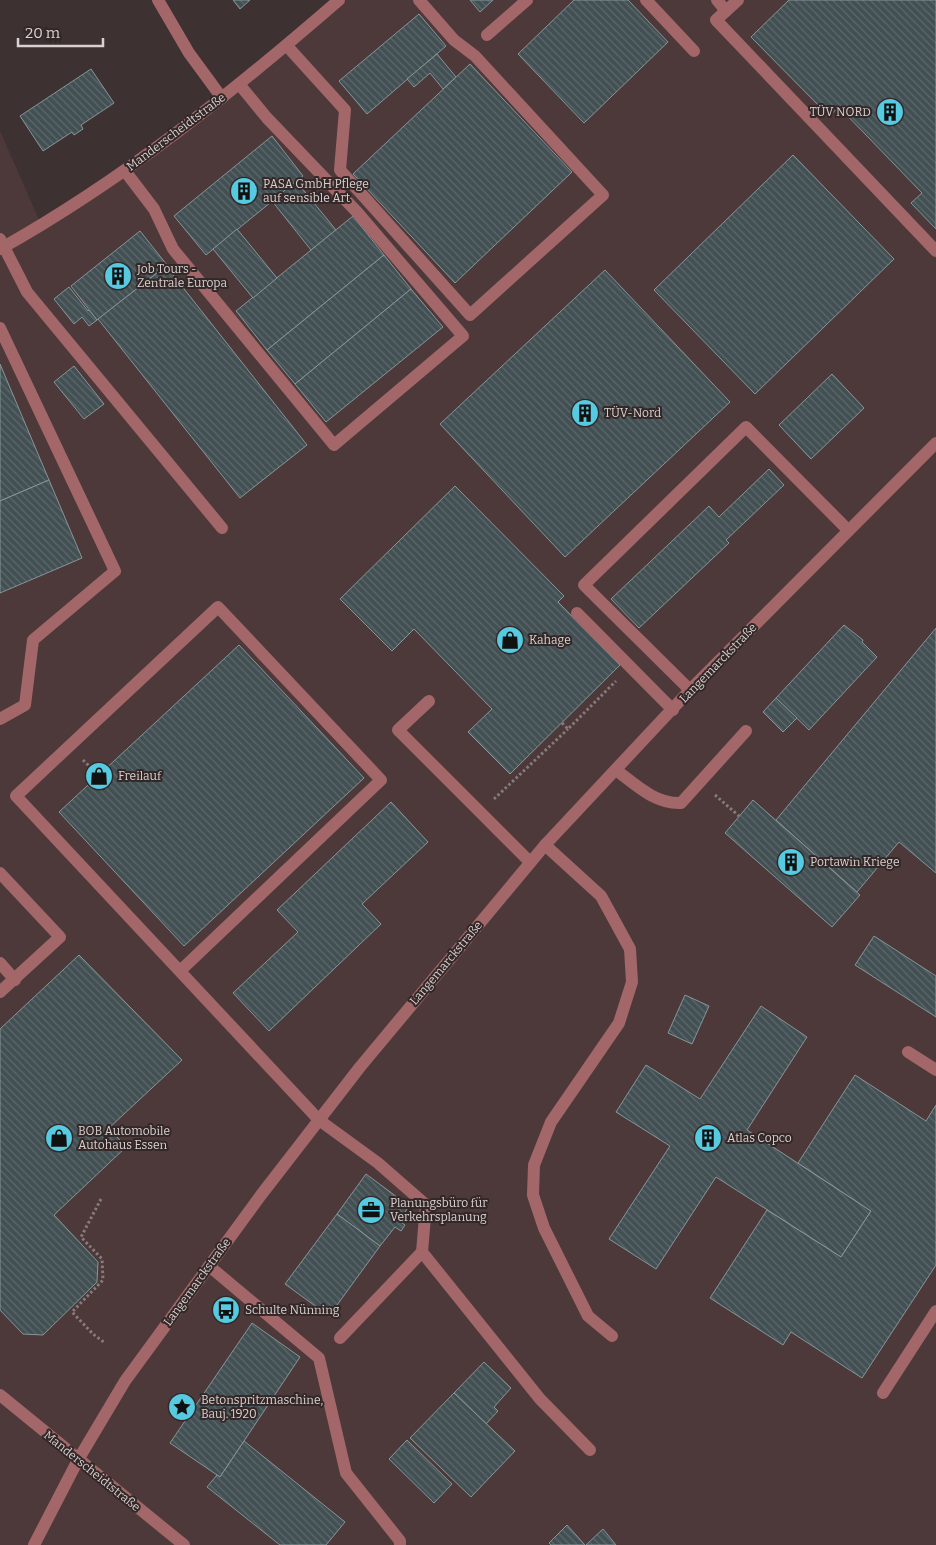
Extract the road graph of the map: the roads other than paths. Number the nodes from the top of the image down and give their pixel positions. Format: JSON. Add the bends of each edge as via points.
{"nodes":[{"id":1,"x":158,"y":0,"type":"edge"},
{"id":2,"x":339,"y":0,"type":"edge"},
{"id":3,"x":419,"y":0,"type":"edge"},
{"id":4,"x":527,"y":0,"type":"edge"},
{"id":5,"x":646,"y":0,"type":"edge"},
{"id":6,"x":717,"y":0,"type":"edge"},
{"id":7,"x":738,"y":0,"type":"edge"},
{"id":8,"x":726,"y":11,"type":"junction"},
{"id":9,"x":488,"y":35,"type":"dead end"},
{"id":10,"x":287,"y":46,"type":"junction"},
{"id":11,"x":694,"y":51,"type":"dead end"},
{"id":12,"x":239,"y":84,"type":"junction"},
{"id":13,"x":222,"y":98,"type":"junction"},
{"id":14,"x":125,"y":171,"type":"junction"},
{"id":15,"x":1,"y":245,"type":"edge"},
{"id":16,"x":936,"y":251,"type":"edge"},
{"id":17,"x":0,"y":328,"type":"edge"},
{"id":18,"x":936,"y":443,"type":"edge"},
{"id":19,"x":222,"y":528,"type":"dead end"},
{"id":20,"x":848,"y":530,"type":"junction"},
{"id":21,"x":577,"y":612,"type":"dead end"},
{"id":22,"x":690,"y":690,"type":"junction"},
{"id":23,"x":429,"y":701,"type":"dead end"},
{"id":24,"x":672,"y":710,"type":"junction"},
{"id":25,"x":0,"y":719,"type":"edge"},
{"id":26,"x":746,"y":731,"type":"dead end"},
{"id":27,"x":616,"y":770,"type":"junction"},
{"id":28,"x":545,"y":845,"type":"junction"},
{"id":29,"x":530,"y":862,"type":"junction"},
{"id":30,"x":0,"y":873,"type":"edge"},
{"id":31,"x":0,"y":963,"type":"edge"},
{"id":32,"x":180,"y":971,"type":"junction"},
{"id":33,"x":15,"y":980,"type":"junction"},
{"id":34,"x":0,"y":992,"type":"edge"},
{"id":35,"x":908,"y":1052,"type":"dead end"},
{"id":36,"x":936,"y":1070,"type":"edge"},
{"id":37,"x":319,"y":1120,"type":"junction"},
{"id":38,"x":422,"y":1252,"type":"junction"},
{"id":39,"x":209,"y":1266,"type":"junction"},
{"id":40,"x":936,"y":1310,"type":"edge"},
{"id":41,"x":612,"y":1336,"type":"dead end"},
{"id":42,"x":340,"y":1338,"type":"dead end"},
{"id":43,"x":883,"y":1393,"type":"dead end"},
{"id":44,"x":0,"y":1396,"type":"edge"},
{"id":45,"x":590,"y":1450,"type":"dead end"},
{"id":46,"x":78,"y":1460,"type":"junction"},
{"id":47,"x":34,"y":1545,"type":"edge"},
{"id":48,"x":184,"y":1545,"type":"edge"},
{"id":49,"x":400,"y":1545,"type":"edge"}],
"edges":[{"from":1,"to":13,"type":"street","via":[[189,53]]},
{"from":2,"to":10,"type":"street","name":"Manderscheidtstraße"},
{"from":3,"to":10,"type":"street","via":[[603,195],[470,315],[340,170],[345,110]]},
{"from":4,"to":9,"type":"street"},
{"from":5,"to":11,"type":"street"},
{"from":6,"to":8,"type":"street"},
{"from":7,"to":8,"type":"street"},
{"from":8,"to":16,"type":"street","via":[[716,20]]},
{"from":10,"to":12,"type":"street","name":"Manderscheidtstraße"},
{"from":12,"to":13,"type":"street","name":"Manderscheidtstraße"},
{"from":12,"to":14,"type":"street","via":[[357,212],[463,336],[334,445],[173,249],[154,209]]},
{"from":13,"to":14,"type":"street","name":"Manderscheidtstraße"},
{"from":14,"to":15,"type":"street","name":"Manderscheidtstraße"},
{"from":15,"to":19,"type":"street","via":[[27,292]]},
{"from":17,"to":25,"type":"street","via":[[115,571],[33,640],[24,705]]},
{"from":18,"to":20,"type":"street","name":"Langemarckstraße"},
{"from":20,"to":22,"type":"street","name":"Langemarckstraße"},
{"from":20,"to":22,"type":"street","via":[[746,427],[584,585]]},
{"from":21,"to":24,"type":"street"},
{"from":22,"to":24,"type":"street","name":"Langemarckstraße"},
{"from":23,"to":29,"type":"street","via":[[398,730]]},
{"from":24,"to":27,"type":"street","name":"Langemarckstraße"},
{"from":26,"to":27,"type":"street","via":[[681,803],[652,797]]},
{"from":27,"to":28,"type":"street","name":"Langemarckstraße"},
{"from":28,"to":29,"type":"street","name":"Langemarckstraße"},
{"from":28,"to":41,"type":"street","via":[[601,896],[630,949],[632,982],[619,1023],[551,1122],[534,1165],[533,1195],[544,1228],[588,1316]]},
{"from":29,"to":37,"type":"street","name":"Langemarckstraße"},
{"from":30,"to":33,"type":"street","via":[[60,937]]},
{"from":31,"to":33,"type":"street"},
{"from":32,"to":32,"type":"street","via":[[16,796],[218,607],[381,780]]},
{"from":32,"to":37,"type":"street"},
{"from":33,"to":34,"type":"street"},
{"from":35,"to":36,"type":"street"},
{"from":37,"to":38,"type":"street","via":[[378,1163],[426,1205]]},
{"from":37,"to":39,"type":"street","name":"Langemarckstraße"},
{"from":38,"to":42,"type":"street"},
{"from":38,"to":45,"type":"street","via":[[540,1399]]},
{"from":39,"to":46,"type":"street","name":"Langemarckstraße","via":[[125,1381]]},
{"from":39,"to":49,"type":"street","via":[[319,1358],[346,1473]]},
{"from":40,"to":43,"type":"street"},
{"from":44,"to":46,"type":"street","name":"Manderscheidtstraße"},
{"from":46,"to":47,"type":"street","name":"Langemarckstraße"},
{"from":46,"to":48,"type":"street","name":"Manderscheidtstraße"}]}
